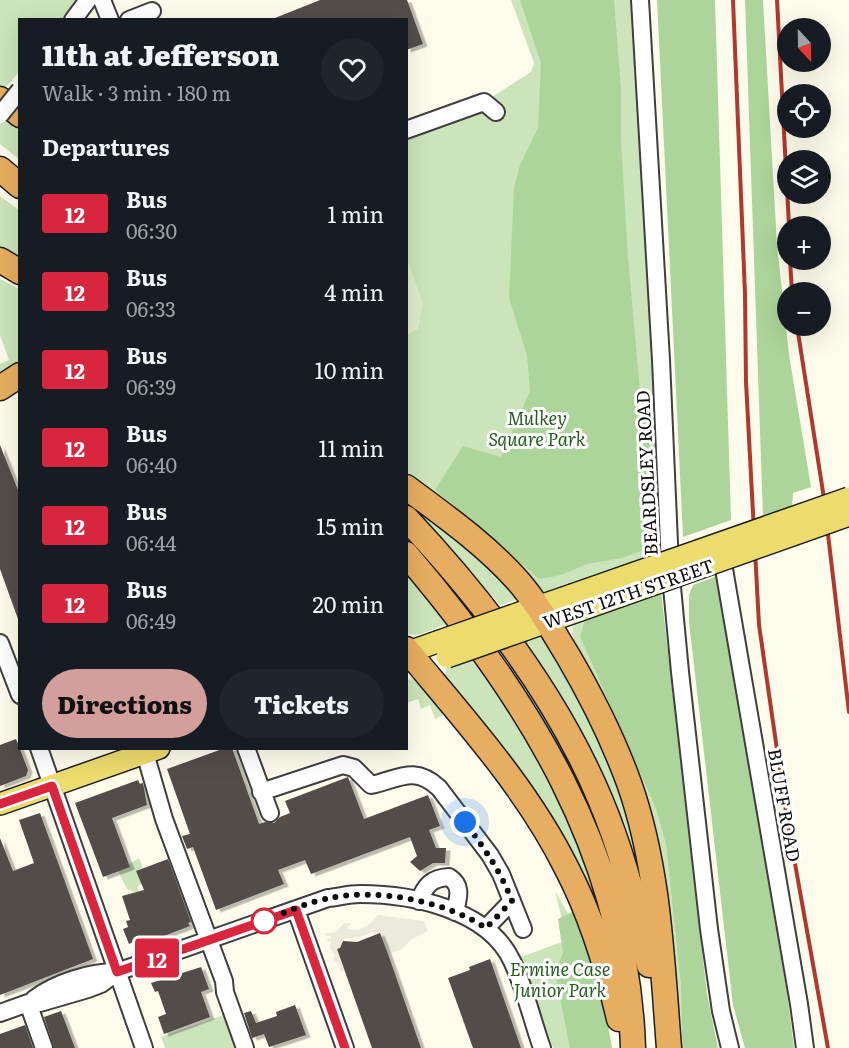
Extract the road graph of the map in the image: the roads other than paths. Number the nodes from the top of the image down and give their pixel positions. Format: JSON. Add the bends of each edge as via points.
{"nodes":[{"id":1,"x":88,"y":0,"type":"edge"},
{"id":2,"x":102,"y":0,"type":"edge"},
{"id":3,"x":640,"y":0,"type":"edge"},
{"id":4,"x":152,"y":11,"type":"dead end"},
{"id":5,"x":74,"y":18,"type":"edge"},
{"id":6,"x":109,"y":18,"type":"edge"},
{"id":7,"x":134,"y":18,"type":"edge"},
{"id":8,"x":18,"y":92,"type":"edge"},
{"id":9,"x":0,"y":99,"type":"edge"},
{"id":10,"x":18,"y":112,"type":"edge"},
{"id":11,"x":496,"y":112,"type":"dead end"},
{"id":12,"x":0,"y":115,"type":"edge"},
{"id":13,"x":408,"y":129,"type":"edge"},
{"id":14,"x":0,"y":169,"type":"edge"},
{"id":15,"x":0,"y":183,"type":"edge"},
{"id":16,"x":18,"y":184,"type":"edge"},
{"id":17,"x":18,"y":195,"type":"edge"},
{"id":18,"x":0,"y":260,"type":"edge"},
{"id":19,"x":0,"y":268,"type":"edge"},
{"id":20,"x":18,"y":272,"type":"edge"},
{"id":21,"x":18,"y":272,"type":"edge"},
{"id":22,"x":18,"y":376,"type":"edge"},
{"id":23,"x":0,"y":388,"type":"edge"},
{"id":24,"x":408,"y":489,"type":"edge"},
{"id":25,"x":849,"y":498,"type":"edge"},
{"id":26,"x":849,"y":508,"type":"edge"},
{"id":27,"x":849,"y":515,"type":"edge"},
{"id":28,"x":408,"y":520,"type":"edge"},
{"id":29,"x":408,"y":556,"type":"edge"},
{"id":30,"x":724,"y":569,"type":"dead end"},
{"id":31,"x":670,"y":570,"type":"junction"},
{"id":32,"x":575,"y":603,"type":"junction"},
{"id":33,"x":543,"y":614,"type":"junction"},
{"id":34,"x":0,"y":643,"type":"edge"},
{"id":35,"x":410,"y":658,"type":"edge"},
{"id":36,"x":18,"y":692,"type":"edge"},
{"id":37,"x":40,"y":750,"type":"edge"},
{"id":38,"x":247,"y":750,"type":"edge"},
{"id":39,"x":152,"y":751,"type":"edge"},
{"id":40,"x":52,"y":786,"type":"junction"},
{"id":41,"x":261,"y":792,"type":"junction"},
{"id":42,"x":0,"y":804,"type":"edge"},
{"id":43,"x":270,"y":813,"type":"dead end"},
{"id":44,"x":512,"y":901,"type":"junction"},
{"id":45,"x":419,"y":902,"type":"junction"},
{"id":46,"x":296,"y":910,"type":"junction"},
{"id":47,"x":458,"y":913,"type":"junction"},
{"id":48,"x":486,"y":928,"type":"junction"},
{"id":49,"x":522,"y":929,"type":"dead end"},
{"id":50,"x":209,"y":940,"type":"junction"},
{"id":51,"x":117,"y":972,"type":"junction"},
{"id":52,"x":28,"y":1003,"type":"junction"},
{"id":53,"x":0,"y":1013,"type":"edge"},
{"id":54,"x":44,"y":1048,"type":"edge"},
{"id":55,"x":144,"y":1048,"type":"edge"},
{"id":56,"x":245,"y":1048,"type":"edge"},
{"id":57,"x":345,"y":1048,"type":"edge"},
{"id":58,"x":542,"y":1048,"type":"edge"},
{"id":59,"x":626,"y":1048,"type":"edge"},
{"id":60,"x":633,"y":1048,"type":"edge"},
{"id":61,"x":663,"y":1048,"type":"edge"},
{"id":62,"x":669,"y":1048,"type":"edge"},
{"id":63,"x":730,"y":1048,"type":"edge"},
{"id":64,"x":805,"y":1048,"type":"edge"}],
"edges":[{"from":1,"to":5,"type":"street"},
{"from":2,"to":6,"type":"street"},
{"from":3,"to":31,"type":"street","name":"BEARDSLEY ROAD"},
{"from":4,"to":7,"type":"street"},
{"from":8,"to":12,"type":"street","bridge":true},
{"from":9,"to":10,"type":"highway"},
{"from":11,"to":13,"type":"street","via":[[484,102]]},
{"from":14,"to":16,"type":"highway"},
{"from":15,"to":17,"type":"highway"},
{"from":18,"to":20,"type":"highway"},
{"from":19,"to":21,"type":"highway"},
{"from":22,"to":23,"type":"highway"},
{"from":24,"to":33,"type":"highway","via":[[487,550]]},
{"from":25,"to":32,"type":"main road","name":"WEST 12TH STREET","bridge":true},
{"from":26,"to":31,"type":"street"},
{"from":27,"to":32,"type":"main road","name":"WEST 12TH STREET","bridge":true},
{"from":28,"to":61,"type":"highway","via":[[442,556],[499,629],[554,710],[586,769],[615,837],[637,908]]},
{"from":29,"to":60,"type":"highway","via":[[454,611],[519,702],[579,812],[616,924],[629,989]]},
{"from":30,"to":64,"type":"street","name":"BLUFF ROAD"},
{"from":31,"to":63,"type":"street","name":"BEARDSLEY ROAD","via":[[709,929]]},
{"from":32,"to":33,"type":"main road","name":"WEST 12TH STREET"},
{"from":33,"to":35,"type":"main road","name":"WEST 12TH STREET","bridge":true},
{"from":33,"to":62,"type":"highway","via":[[587,687],[630,785],[649,860],[659,927]]},
{"from":34,"to":36,"type":"street"},
{"from":35,"to":59,"type":"highway","via":[[525,799],[567,868],[598,940]]},
{"from":37,"to":40,"type":"street"},
{"from":38,"to":41,"type":"street"},
{"from":39,"to":40,"type":"main road"},
{"from":39,"to":50,"type":"street","via":[[164,819]]},
{"from":40,"to":42,"type":"main road"},
{"from":40,"to":51,"type":"street"},
{"from":41,"to":43,"type":"street"},
{"from":41,"to":44,"type":"street","via":[[343,765],[354,768],[371,785],[409,774],[431,782],[490,855]]},
{"from":44,"to":48,"type":"street"},
{"from":44,"to":49,"type":"street"},
{"from":45,"to":46,"type":"street","via":[[359,894],[328,898]]},
{"from":45,"to":47,"type":"street"},
{"from":45,"to":47,"type":"street","via":[[429,882],[449,877],[459,888]]},
{"from":46,"to":50,"type":"street"},
{"from":46,"to":57,"type":"street"},
{"from":47,"to":48,"type":"street"},
{"from":48,"to":58,"type":"street","via":[[512,960]]},
{"from":50,"to":51,"type":"street"},
{"from":50,"to":56,"type":"street"},
{"from":51,"to":52,"type":"street","via":[[90,975],[45,991]]},
{"from":51,"to":55,"type":"street"},
{"from":52,"to":53,"type":"street"},
{"from":52,"to":54,"type":"street"}]}
